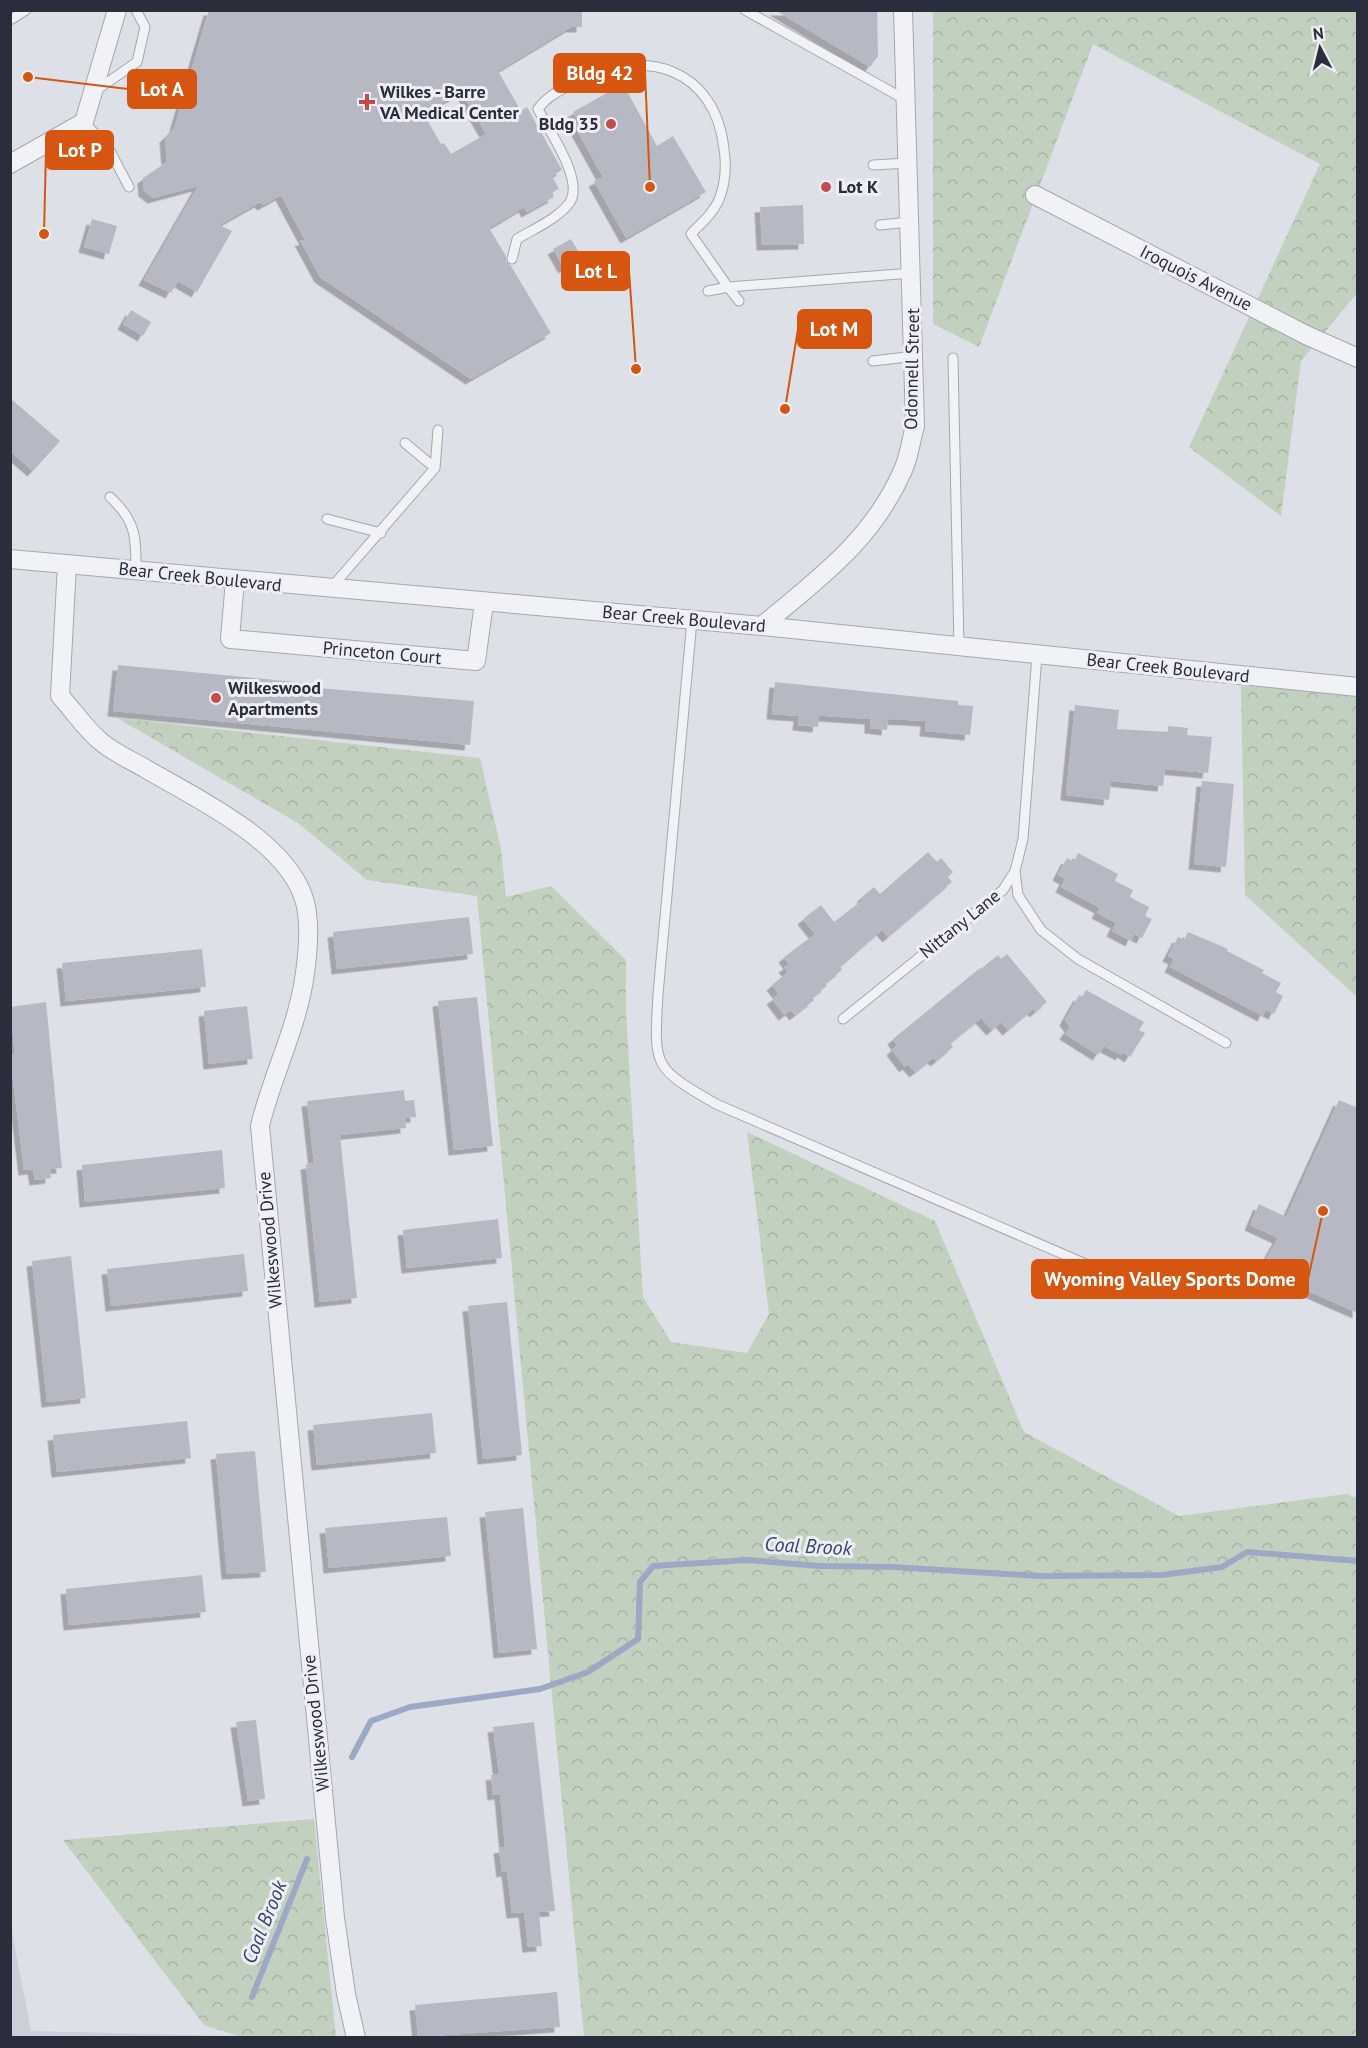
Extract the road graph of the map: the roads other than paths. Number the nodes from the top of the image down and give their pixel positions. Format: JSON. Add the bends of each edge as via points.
{"nodes":[{"id":1,"x":26,"y":10,"type":"edge"},
{"id":2,"x":117,"y":10,"type":"edge"},
{"id":3,"x":136,"y":10,"type":"edge"},
{"id":4,"x":745,"y":10,"type":"edge"},
{"id":5,"x":903,"y":10,"type":"edge"},
{"id":6,"x":10,"y":20,"type":"edge"},
{"id":7,"x":95,"y":91,"type":"junction"},
{"id":8,"x":906,"y":100,"type":"junction"},
{"id":9,"x":84,"y":122,"type":"junction"},
{"id":10,"x":908,"y":163,"type":"junction"},
{"id":11,"x":10,"y":164,"type":"edge"},
{"id":12,"x":873,"y":165,"type":"dead end"},
{"id":13,"x":129,"y":188,"type":"dead end"},
{"id":14,"x":1035,"y":195,"type":"dead end"},
{"id":15,"x":910,"y":222,"type":"junction"},
{"id":16,"x":880,"y":225,"type":"dead end"},
{"id":17,"x":512,"y":259,"type":"dead end"},
{"id":18,"x":912,"y":273,"type":"junction"},
{"id":19,"x":728,"y":287,"type":"junction"},
{"id":20,"x":708,"y":291,"type":"dead end"},
{"id":21,"x":739,"y":301,"type":"dead end"},
{"id":22,"x":915,"y":356,"type":"junction"},
{"id":23,"x":953,"y":358,"type":"dead end"},
{"id":24,"x":1358,"y":358,"type":"edge"},
{"id":25,"x":873,"y":361,"type":"dead end"},
{"id":26,"x":438,"y":430,"type":"dead end"},
{"id":27,"x":405,"y":443,"type":"dead end"},
{"id":28,"x":435,"y":468,"type":"junction"},
{"id":29,"x":110,"y":497,"type":"dead end"},
{"id":30,"x":327,"y":519,"type":"dead end"},
{"id":31,"x":381,"y":533,"type":"junction"},
{"id":32,"x":10,"y":559,"type":"edge"},
{"id":33,"x":67,"y":564,"type":"junction"},
{"id":34,"x":136,"y":570,"type":"junction"},
{"id":35,"x":235,"y":580,"type":"junction"},
{"id":36,"x":329,"y":590,"type":"junction"},
{"id":37,"x":484,"y":603,"type":"junction"},
{"id":38,"x":692,"y":620,"type":"junction"},
{"id":39,"x":762,"y":626,"type":"junction"},
{"id":40,"x":959,"y":647,"type":"junction"},
{"id":41,"x":1037,"y":655,"type":"junction"},
{"id":42,"x":1358,"y":687,"type":"edge"},
{"id":43,"x":1015,"y":871,"type":"junction"},
{"id":44,"x":843,"y":1019,"type":"dead end"},
{"id":45,"x":1226,"y":1043,"type":"dead end"},
{"id":46,"x":1132,"y":1284,"type":"dead end"},
{"id":47,"x":356,"y":2037,"type":"edge"}],
"edges":[{"from":1,"to":6,"type":"lane"},
{"from":2,"to":7,"type":"street"},
{"from":3,"to":7,"type":"lane","via":[[145,27],[137,62]]},
{"from":4,"to":8,"type":"lane"},
{"from":5,"to":8,"type":"street","name":"Odonnell Street"},
{"from":7,"to":9,"type":"street"},
{"from":8,"to":10,"type":"street","name":"Odonnell Street"},
{"from":9,"to":11,"type":"street"},
{"from":9,"to":13,"type":"lane","via":[[109,149]]},
{"from":10,"to":12,"type":"lane"},
{"from":10,"to":15,"type":"street","name":"Odonnell Street"},
{"from":14,"to":24,"type":"street","name":"Iroquois Avenue"},
{"from":15,"to":16,"type":"lane"},
{"from":15,"to":18,"type":"street","name":"Odonnell Street"},
{"from":17,"to":19,"type":"lane","via":[[517,239],[560,211],[574,193],[570,171],[538,109],[546,98],[600,70],[642,65],[690,81],[707,96],[717,115],[726,161],[723,186],[714,209],[691,234]]},
{"from":18,"to":19,"type":"lane"},
{"from":18,"to":22,"type":"street","name":"Odonnell Street"},
{"from":19,"to":20,"type":"lane"},
{"from":19,"to":21,"type":"lane"},
{"from":22,"to":25,"type":"lane"},
{"from":22,"to":39,"type":"street","name":"Odonnell Street","via":[[915,426],[904,468],[883,510],[856,545]]},
{"from":23,"to":40,"type":"lane"},
{"from":26,"to":28,"type":"lane"},
{"from":27,"to":28,"type":"lane"},
{"from":28,"to":31,"type":"lane"},
{"from":29,"to":34,"type":"lane","via":[[133,527]]},
{"from":30,"to":31,"type":"lane"},
{"from":31,"to":36,"type":"lane"},
{"from":32,"to":33,"type":"street","name":"Bear Creek Boulevard"},
{"from":33,"to":34,"type":"street","name":"Bear Creek Boulevard"},
{"from":33,"to":47,"type":"street","name":"Wilkeswood Drive","via":[[60,696],[100,741],[195,798],[272,851],[293,875],[304,897],[305,974],[286,1050],[260,1126],[335,1918]]},
{"from":34,"to":35,"type":"street","name":"Bear Creek Boulevard"},
{"from":35,"to":36,"type":"street","name":"Bear Creek Boulevard"},
{"from":35,"to":37,"type":"street","name":"Princeton Court","via":[[230,639],[476,662]]},
{"from":36,"to":37,"type":"street","name":"Bear Creek Boulevard"},
{"from":37,"to":38,"type":"street","name":"Bear Creek Boulevard"},
{"from":38,"to":39,"type":"street","name":"Bear Creek Boulevard"},
{"from":38,"to":46,"type":"lane","via":[[658,994],[656,1041],[660,1063],[675,1080],[716,1104]]},
{"from":39,"to":40,"type":"street","name":"Bear Creek Boulevard"},
{"from":40,"to":41,"type":"street","name":"Bear Creek Boulevard"},
{"from":41,"to":42,"type":"street","name":"Bear Creek Boulevard"},
{"from":41,"to":43,"type":"lane","name":"Nittany Lane","via":[[1023,839]]},
{"from":43,"to":44,"type":"lane","name":"Nittany Lane","via":[[1003,890]]},
{"from":43,"to":45,"type":"lane","via":[[1018,895],[1041,930],[1078,959]]}]}
